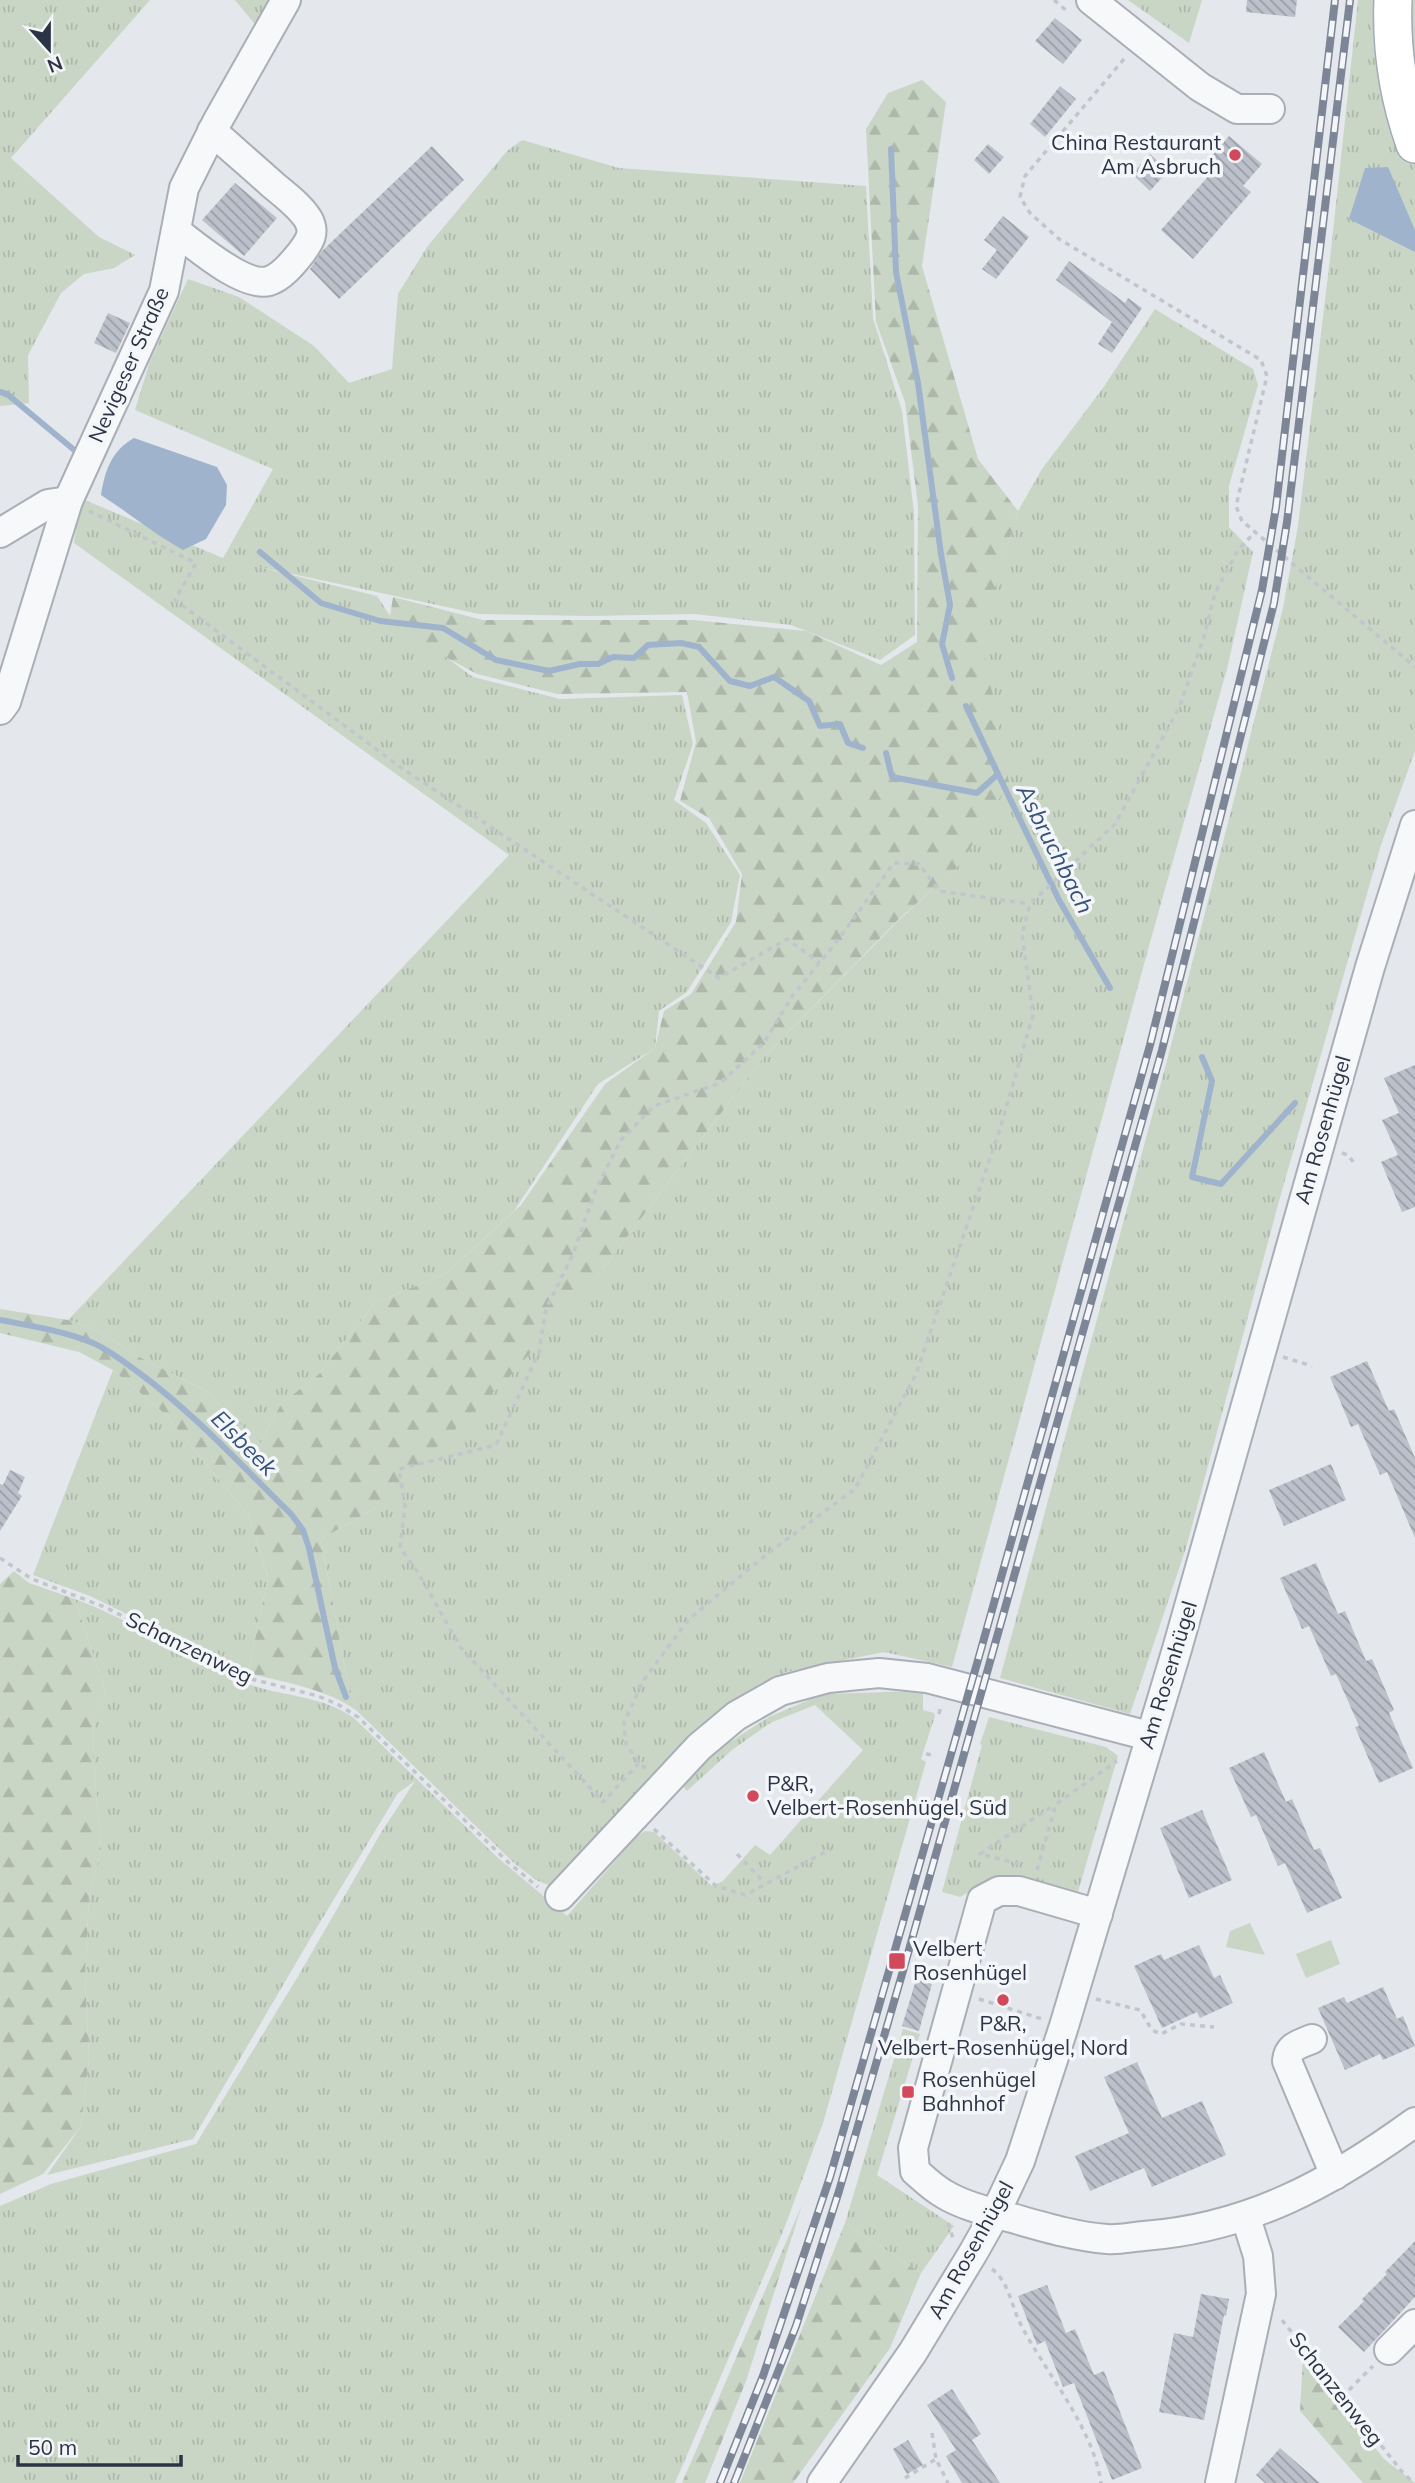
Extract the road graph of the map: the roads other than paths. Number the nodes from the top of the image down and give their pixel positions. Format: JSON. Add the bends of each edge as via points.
{"nodes":[{"id":1,"x":286,"y":0,"type":"edge"},
{"id":2,"x":1091,"y":0,"type":"edge"},
{"id":3,"x":1393,"y":0,"type":"edge"},
{"id":4,"x":1270,"y":109,"type":"dead end"},
{"id":5,"x":212,"y":131,"type":"junction"},
{"id":6,"x":1415,"y":144,"type":"edge"},
{"id":7,"x":176,"y":232,"type":"junction"},
{"id":8,"x":68,"y":501,"type":"junction"},
{"id":9,"x":0,"y":533,"type":"edge"},
{"id":10,"x":0,"y":710,"type":"edge"},
{"id":11,"x":1415,"y":825,"type":"edge"},
{"id":12,"x":1149,"y":1736,"type":"junction"},
{"id":13,"x":564,"y":1892,"type":"road end"},
{"id":14,"x":1098,"y":1914,"type":"junction"},
{"id":15,"x":1312,"y":2039,"type":"dead end"},
{"id":16,"x":1415,"y":2122,"type":"edge"},
{"id":17,"x":1335,"y":2175,"type":"junction"},
{"id":18,"x":995,"y":2214,"type":"junction"},
{"id":19,"x":1246,"y":2218,"type":"junction"},
{"id":20,"x":1415,"y":2324,"type":"edge"},
{"id":21,"x":1389,"y":2350,"type":"road end"},
{"id":22,"x":822,"y":2483,"type":"edge"},
{"id":23,"x":1220,"y":2483,"type":"edge"}],
"edges":[{"from":1,"to":5,"type":"street","name":"Nevigeser Straße"},
{"from":2,"to":4,"type":"street","via":[[1200,87],[1237,109]]},
{"from":3,"to":6,"type":"main road","via":[[1399,84]]},
{"from":5,"to":7,"type":"street","name":"Nevigeser Straße","via":[[184,188]]},
{"from":5,"to":7,"type":"street","via":[[300,210],[312,228],[311,240],[291,265],[261,283],[235,272]]},
{"from":7,"to":8,"type":"street","name":"Nevigeser Straße","via":[[164,292]]},
{"from":8,"to":9,"type":"street","via":[[48,504]]},
{"from":8,"to":10,"type":"street","name":"Nevigeser Straße"},
{"from":11,"to":12,"type":"street","name":"Am Rosenhügel"},
{"from":12,"to":13,"type":"street","via":[[927,1678],[879,1673],[828,1678],[780,1691],[736,1716],[663,1783]]},
{"from":12,"to":14,"type":"street","name":"Am Rosenhügel"},
{"from":14,"to":18,"type":"street","name":"Am Rosenhügel","via":[[1020,2161]]},
{"from":14,"to":18,"type":"street","via":[[1034,1882],[982,1900],[913,2148],[915,2171],[947,2197]]},
{"from":15,"to":17,"type":"street","via":[[1291,2049],[1287,2060]]},
{"from":16,"to":17,"type":"street"},
{"from":17,"to":19,"type":"street"},
{"from":18,"to":19,"type":"street","via":[[1108,2239],[1176,2234]]},
{"from":18,"to":22,"type":"street","name":"Am Rosenhügel","via":[[913,2352]]},
{"from":19,"to":23,"type":"street","via":[[1258,2256],[1261,2294]]},
{"from":20,"to":21,"type":"street"}]}
